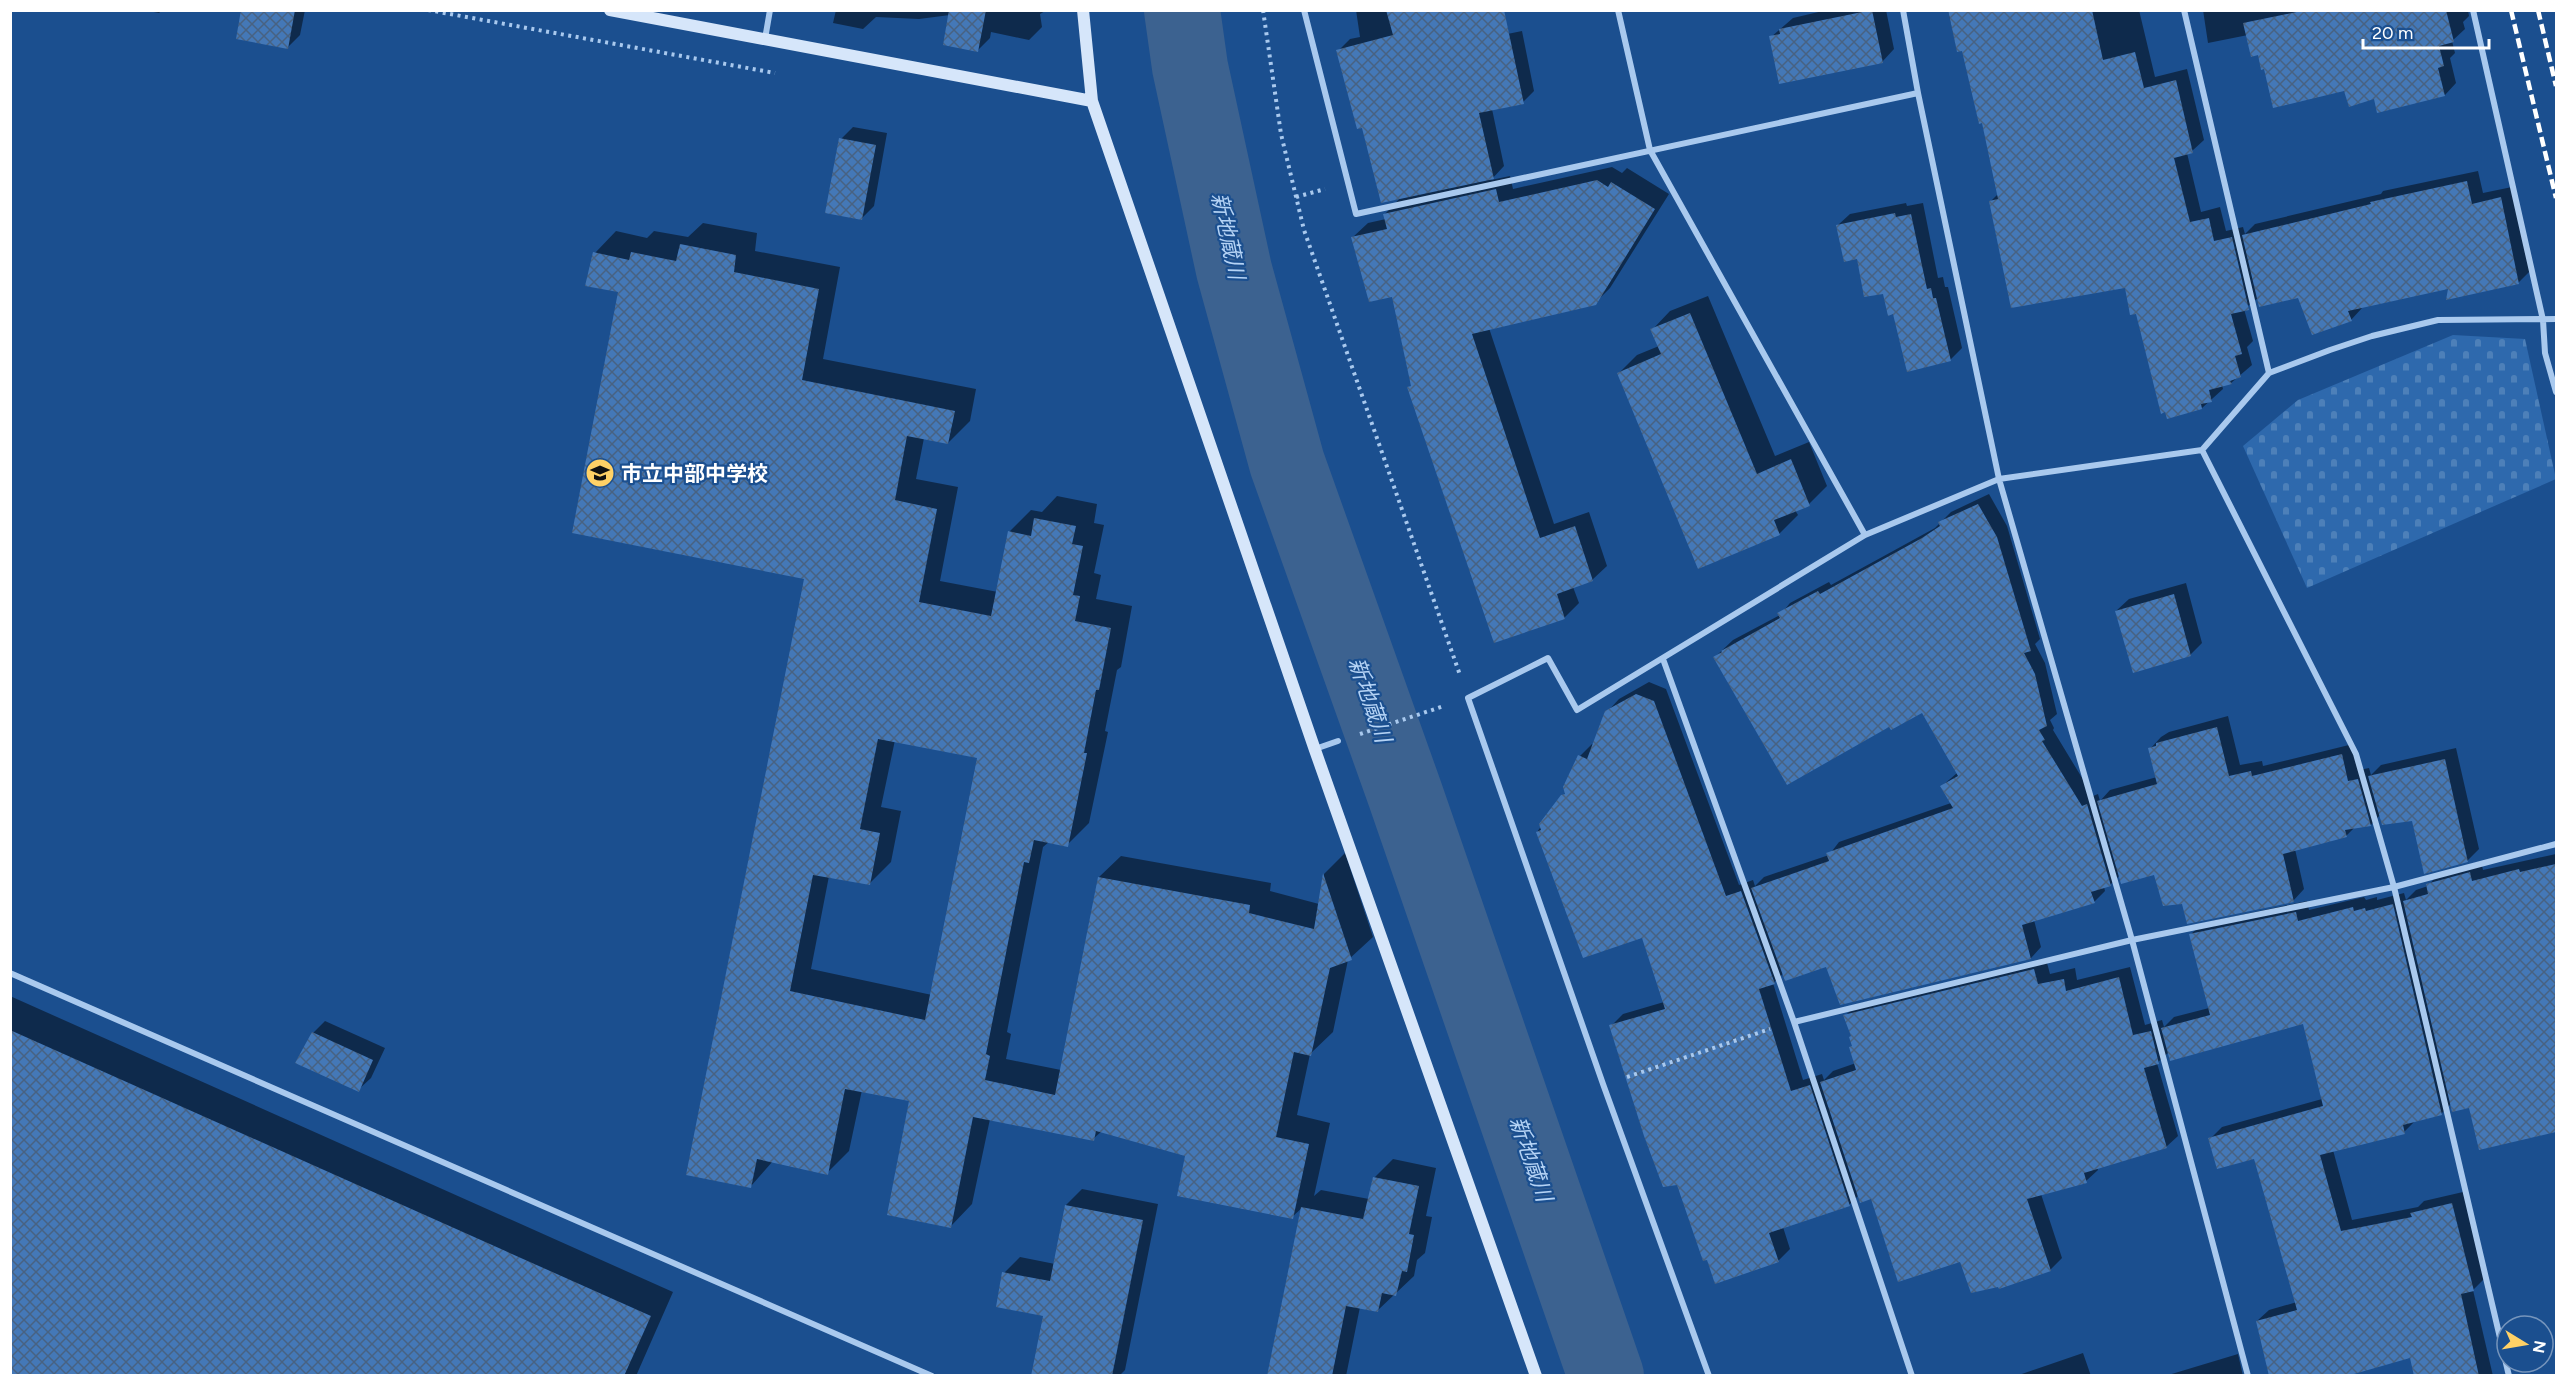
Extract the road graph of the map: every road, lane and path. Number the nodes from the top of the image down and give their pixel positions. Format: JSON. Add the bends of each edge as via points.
{"nodes":[{"id":1,"x":428,"y":10,"type":"edge"},
{"id":2,"x":610,"y":10,"type":"edge"},
{"id":3,"x":770,"y":10,"type":"edge"},
{"id":4,"x":1083,"y":10,"type":"edge"},
{"id":5,"x":1263,"y":10,"type":"edge"},
{"id":6,"x":1304,"y":10,"type":"edge"},
{"id":7,"x":1618,"y":10,"type":"edge"},
{"id":8,"x":1903,"y":10,"type":"edge"},
{"id":9,"x":2184,"y":10,"type":"edge"},
{"id":10,"x":2473,"y":10,"type":"edge"},
{"id":11,"x":765,"y":39,"type":"junction"},
{"id":12,"x":784,"y":75,"type":"dead end"},
{"id":13,"x":1918,"y":93,"type":"junction"},
{"id":14,"x":1092,"y":101,"type":"junction"},
{"id":15,"x":1650,"y":150,"type":"junction"},
{"id":16,"x":2556,"y":319,"type":"edge"},
{"id":17,"x":2543,"y":320,"type":"junction"},
{"id":18,"x":2269,"y":373,"type":"junction"},
{"id":19,"x":2556,"y":392,"type":"edge"},
{"id":20,"x":2202,"y":450,"type":"junction"},
{"id":21,"x":1999,"y":479,"type":"junction"},
{"id":22,"x":1864,"y":535,"type":"junction"},
{"id":23,"x":1663,"y":659,"type":"junction"},
{"id":24,"x":1468,"y":698,"type":"junction"},
{"id":25,"x":1446,"y":705,"type":"dead end"},
{"id":26,"x":1338,"y":741,"type":"joint"},
{"id":27,"x":1315,"y":750,"type":"junction"},
{"id":28,"x":2556,"y":844,"type":"edge"},
{"id":29,"x":2394,"y":887,"type":"junction"},
{"id":30,"x":2132,"y":940,"type":"junction"},
{"id":31,"x":10,"y":973,"type":"edge"},
{"id":32,"x":1794,"y":1022,"type":"junction"},
{"id":33,"x":1603,"y":1084,"type":"junction"},
{"id":34,"x":932,"y":1376,"type":"edge"},
{"id":35,"x":1536,"y":1376,"type":"edge"},
{"id":36,"x":1709,"y":1376,"type":"edge"},
{"id":37,"x":1912,"y":1376,"type":"edge"},
{"id":38,"x":2248,"y":1376,"type":"edge"},
{"id":39,"x":2510,"y":1376,"type":"edge"}],
"edges":[{"from":1,"to":12,"type":"path"},
{"from":2,"to":11,"type":"street"},
{"from":3,"to":11,"type":"street"},
{"from":4,"to":14,"type":"street"},
{"from":5,"to":24,"type":"path","via":[[1281,134],[1304,230]]},
{"from":6,"to":15,"type":"street","via":[[1356,214]]},
{"from":7,"to":15,"type":"street"},
{"from":8,"to":13,"type":"street"},
{"from":9,"to":18,"type":"street"},
{"from":10,"to":17,"type":"street"},
{"from":11,"to":14,"type":"street"},
{"from":13,"to":15,"type":"street"},
{"from":13,"to":21,"type":"street"},
{"from":14,"to":27,"type":"street"},
{"from":15,"to":22,"type":"street"},
{"from":16,"to":17,"type":"street"},
{"from":17,"to":18,"type":"street","via":[[2438,320],[2372,336]]},
{"from":17,"to":19,"type":"street","via":[[2544,353]]},
{"from":18,"to":20,"type":"street"},
{"from":20,"to":21,"type":"street"},
{"from":20,"to":29,"type":"street","via":[[2356,754]]},
{"from":21,"to":22,"type":"street"},
{"from":21,"to":30,"type":"street"},
{"from":22,"to":23,"type":"street"},
{"from":23,"to":24,"type":"street","via":[[1577,710],[1548,658]]},
{"from":23,"to":32,"type":"street"},
{"from":24,"to":33,"type":"street"},
{"from":25,"to":26,"type":"path"},
{"from":26,"to":27,"type":"street"},
{"from":27,"to":35,"type":"street"},
{"from":28,"to":29,"type":"street"},
{"from":29,"to":30,"type":"street"},
{"from":29,"to":39,"type":"street"},
{"from":30,"to":32,"type":"street"},
{"from":30,"to":38,"type":"street"},
{"from":31,"to":34,"type":"street"},
{"from":32,"to":33,"type":"path"},
{"from":32,"to":37,"type":"street"},
{"from":33,"to":36,"type":"street"}]}
